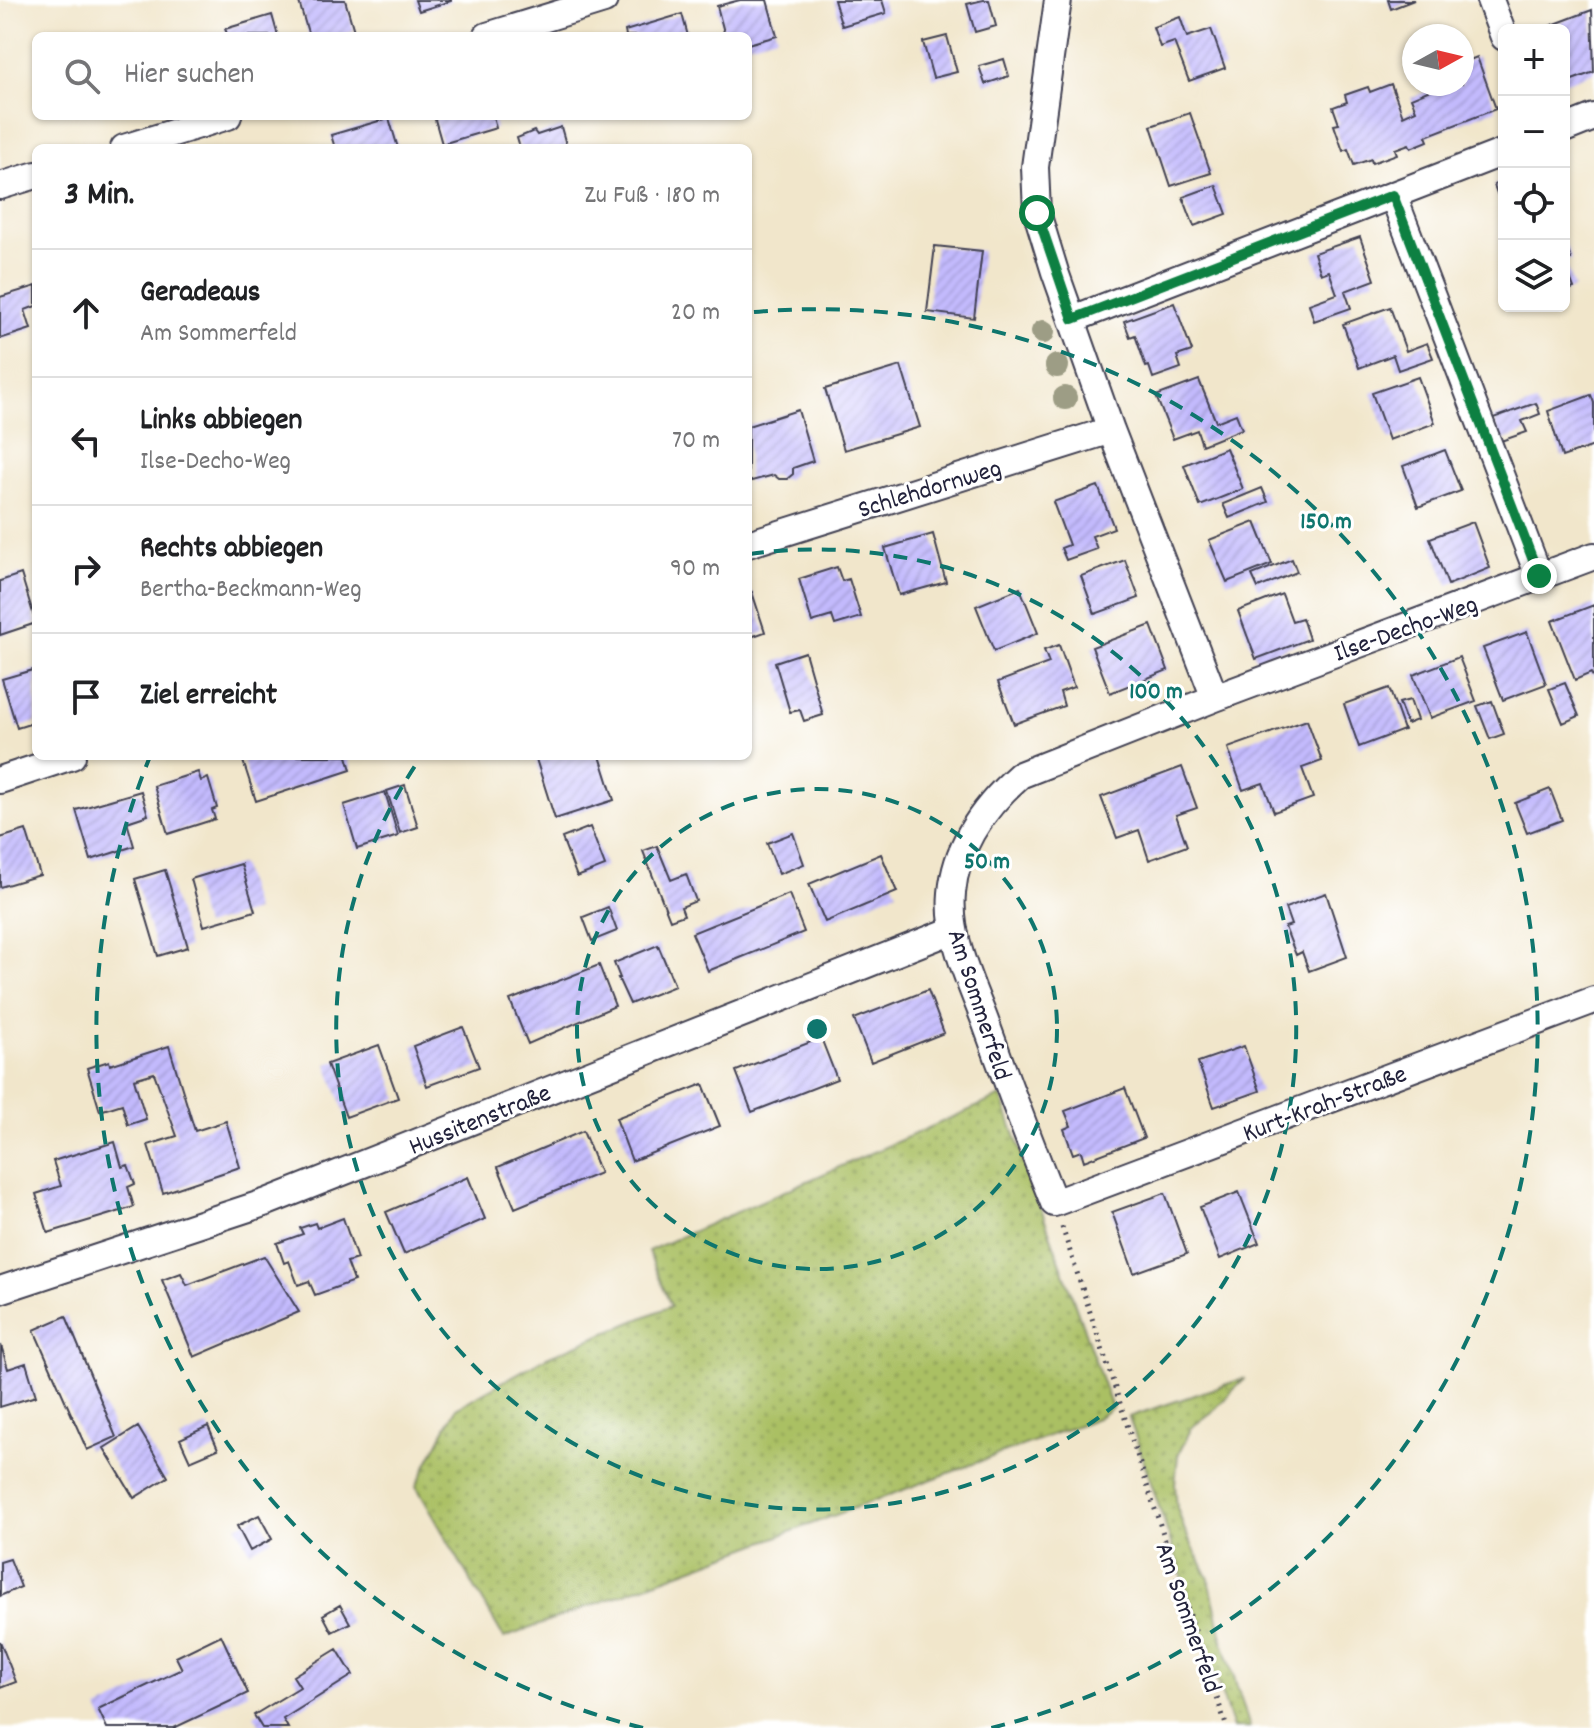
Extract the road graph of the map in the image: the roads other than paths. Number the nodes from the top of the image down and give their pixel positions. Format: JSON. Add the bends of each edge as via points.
{"nodes":[{"id":1,"x":604,"y":0,"type":"edge"},
{"id":2,"x":1058,"y":0,"type":"edge"},
{"id":3,"x":1490,"y":0,"type":"edge"},
{"id":4,"x":1499,"y":24,"type":"edge"},
{"id":5,"x":500,"y":32,"type":"edge"},
{"id":6,"x":1594,"y":117,"type":"edge"},
{"id":7,"x":215,"y":120,"type":"edge"},
{"id":8,"x":1570,"y":127,"type":"edge"},
{"id":9,"x":137,"y":144,"type":"edge"},
{"id":10,"x":1498,"y":154,"type":"edge"},
{"id":11,"x":32,"y":176,"type":"edge"},
{"id":12,"x":0,"y":186,"type":"edge"},
{"id":13,"x":1393,"y":195,"type":"junction"},
{"id":14,"x":1073,"y":319,"type":"junction"},
{"id":15,"x":1111,"y":430,"type":"junction"},
{"id":16,"x":752,"y":543,"type":"edge"},
{"id":17,"x":1594,"y":556,"type":"edge"},
{"id":18,"x":1539,"y":576,"type":"junction"},
{"id":19,"x":1215,"y":698,"type":"junction"},
{"id":20,"x":60,"y":760,"type":"edge"},
{"id":21,"x":0,"y":780,"type":"edge"},
{"id":22,"x":953,"y":930,"type":"junction"},
{"id":23,"x":1594,"y":1000,"type":"edge"},
{"id":24,"x":1054,"y":1203,"type":"joint"},
{"id":25,"x":0,"y":1290,"type":"edge"}],
"edges":[{"from":1,"to":5,"type":"street"},
{"from":2,"to":14,"type":"street","via":[[1035,167],[1037,213]]},
{"from":3,"to":4,"type":"street"},
{"from":6,"to":8,"type":"street"},
{"from":7,"to":9,"type":"street"},
{"from":10,"to":13,"type":"street"},
{"from":11,"to":12,"type":"street"},
{"from":13,"to":14,"type":"street"},
{"from":13,"to":18,"type":"street"},
{"from":14,"to":15,"type":"street"},
{"from":15,"to":16,"type":"street","name":"Schlehdornweg"},
{"from":15,"to":19,"type":"street"},
{"from":17,"to":18,"type":"street","name":"Ilse-Decho-Weg"},
{"from":18,"to":19,"type":"street","name":"Ilse-Decho-Weg"},
{"from":19,"to":22,"type":"street","name":"Am Sommerfeld","via":[[1020,775],[997,795],[961,852],[952,892]]},
{"from":20,"to":21,"type":"street"},
{"from":22,"to":24,"type":"street","name":"Am Sommerfeld"},
{"from":22,"to":25,"type":"street","name":"Hussitenstraße","via":[[267,1202]]},
{"from":23,"to":24,"type":"street","name":"Kurt-Krah-Straße"}]}
